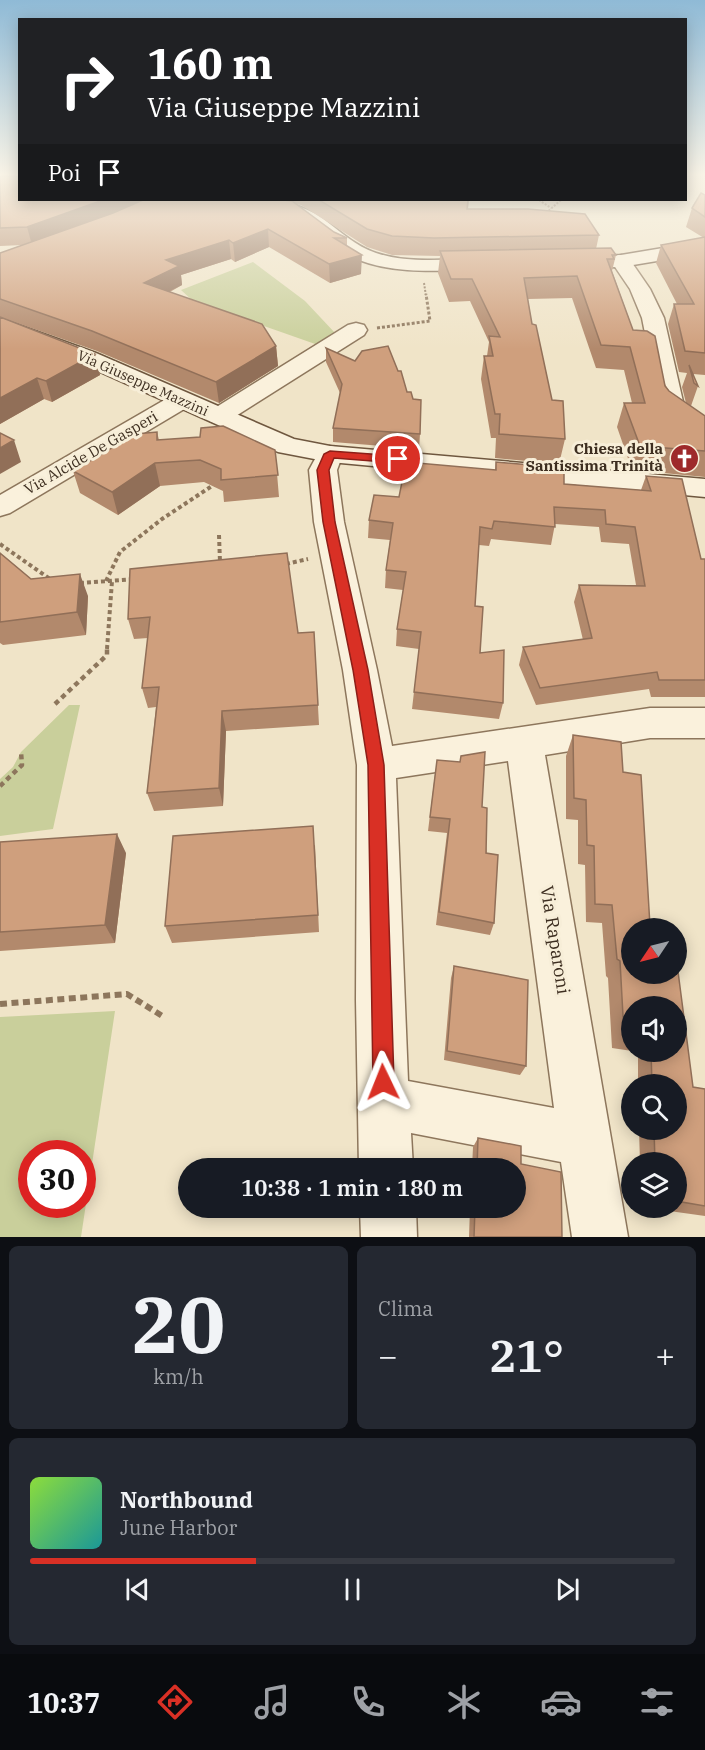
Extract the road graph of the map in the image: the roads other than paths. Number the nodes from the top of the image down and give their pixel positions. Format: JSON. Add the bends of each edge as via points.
{"nodes":[{"id":1,"x":328,"y":234,"type":"edge"},
{"id":2,"x":705,"y":247,"type":"edge"},
{"id":3,"x":621,"y":261,"type":"junction"},
{"id":4,"x":557,"y":262,"type":"edge"},
{"id":5,"x":502,"y":263,"type":"edge"},
{"id":6,"x":0,"y":324,"type":"edge"},
{"id":7,"x":356,"y":330,"type":"road end"},
{"id":8,"x":182,"y":400,"type":"junction"},
{"id":9,"x":219,"y":416,"type":"junction"},
{"id":10,"x":705,"y":433,"type":"edge"},
{"id":11,"x":330,"y":454,"type":"junction"},
{"id":12,"x":705,"y":488,"type":"edge"},
{"id":13,"x":0,"y":507,"type":"edge"},
{"id":14,"x":705,"y":723,"type":"edge"},
{"id":15,"x":524,"y":741,"type":"junction"},
{"id":16,"x":376,"y":765,"type":"junction"},
{"id":17,"x":384,"y":1102,"type":"junction"},
{"id":18,"x":586,"y":1140,"type":"junction"},
{"id":19,"x":386,"y":1158,"type":"edge"},
{"id":20,"x":388,"y":1218,"type":"edge"},
{"id":21,"x":389,"y":1237,"type":"edge"},
{"id":22,"x":600,"y":1237,"type":"edge"}],
"edges":[{"from":1,"to":5,"type":"street","via":[[368,257],[391,263]]},
{"from":2,"to":3,"type":"street"},
{"from":3,"to":4,"type":"street"},
{"from":3,"to":10,"type":"street","via":[[640,288],[653,318],[672,409]]},
{"from":6,"to":8,"type":"street","name":"Via Giuseppe Mazzini"},
{"from":7,"to":9,"type":"street","name":"Via Giuseppe Mazzini"},
{"from":8,"to":9,"type":"street","name":"Via Giuseppe Mazzini"},
{"from":8,"to":13,"type":"street","name":"Via Alcide De Gasperi"},
{"from":9,"to":11,"type":"street","name":"Via Giuseppe Mazzini","via":[[287,446]]},
{"from":11,"to":12,"type":"street","name":"Via Giuseppe Mazzini"},
{"from":11,"to":16,"type":"street","via":[[323,470],[324,486]]},
{"from":14,"to":15,"type":"street","via":[[650,723]]},
{"from":15,"to":16,"type":"street"},
{"from":15,"to":18,"type":"street","name":"Via Raparoni"},
{"from":16,"to":17,"type":"street"},
{"from":17,"to":18,"type":"street"},
{"from":17,"to":19,"type":"street"},
{"from":18,"to":22,"type":"street","name":"Via Raparoni"},
{"from":20,"to":21,"type":"street"}]}
